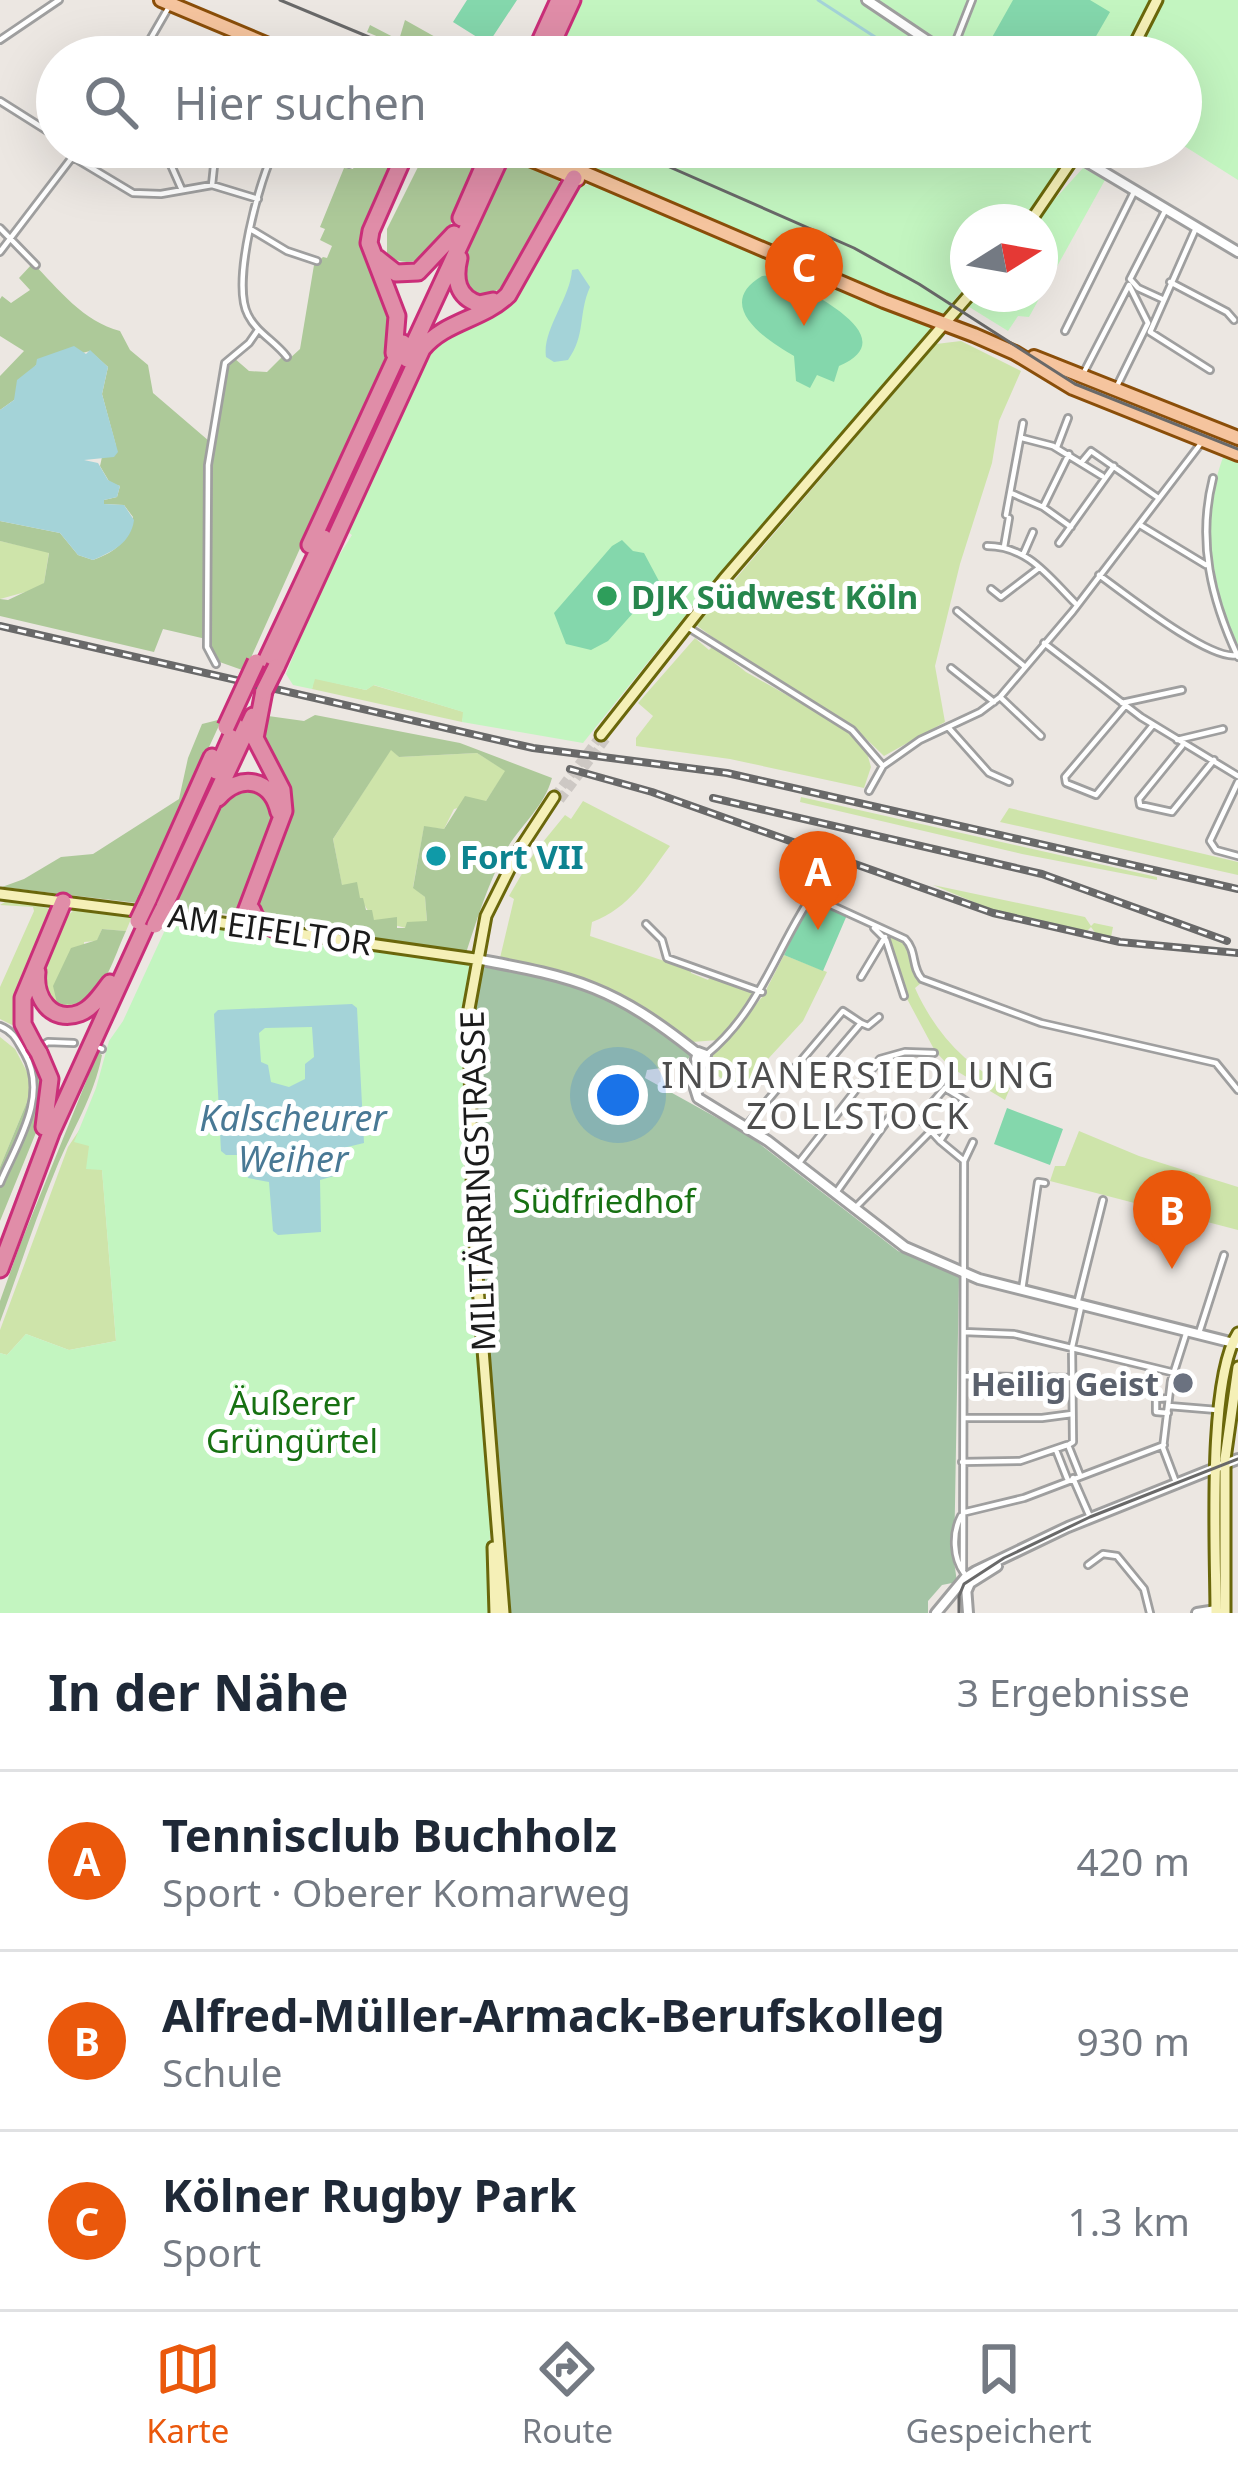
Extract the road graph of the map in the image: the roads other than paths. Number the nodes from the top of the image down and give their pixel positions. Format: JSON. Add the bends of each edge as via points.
{"nodes":[{"id":1,"x":59,"y":0,"type":"edge"},
{"id":2,"x":560,"y":0,"type":"edge"},
{"id":3,"x":572,"y":0,"type":"edge"},
{"id":4,"x":867,"y":0,"type":"edge"},
{"id":5,"x":972,"y":0,"type":"edge"},
{"id":6,"x":1157,"y":0,"type":"edge"},
{"id":7,"x":166,"y":2,"type":"edge"},
{"id":8,"x":150,"y":36,"type":"edge"},
{"id":9,"x":247,"y":36,"type":"edge"},
{"id":10,"x":543,"y":36,"type":"edge"},
{"id":11,"x":556,"y":36,"type":"edge"},
{"id":12,"x":921,"y":36,"type":"edge"},
{"id":13,"x":958,"y":36,"type":"edge"},
{"id":14,"x":1139,"y":36,"type":"edge"},
{"id":15,"x":0,"y":40,"type":"edge"},
{"id":16,"x":0,"y":101,"type":"edge"},
{"id":17,"x":36,"y":124,"type":"edge"},
{"id":18,"x":63,"y":168,"type":"edge"},
{"id":19,"x":100,"y":168,"type":"edge"},
{"id":20,"x":172,"y":168,"type":"edge"},
{"id":21,"x":214,"y":168,"type":"edge"},
{"id":22,"x":269,"y":168,"type":"edge"},
{"id":23,"x":401,"y":168,"type":"edge"},
{"id":24,"x":403,"y":168,"type":"edge"},
{"id":25,"x":489,"y":168,"type":"edge"},
{"id":26,"x":561,"y":168,"type":"edge"},
{"id":27,"x":566,"y":168,"type":"edge"},
{"id":28,"x":1067,"y":168,"type":"edge"},
{"id":29,"x":1100,"y":168,"type":"edge"},
{"id":30,"x":574,"y":172,"type":"junction"},
{"id":31,"x":212,"y":185,"type":"junction"},
{"id":32,"x":182,"y":190,"type":"junction"},
{"id":33,"x":1134,"y":192,"type":"junction"},
{"id":34,"x":258,"y":200,"type":"junction"},
{"id":35,"x":1042,"y":204,"type":"edge"},
{"id":36,"x":1166,"y":211,"type":"junction"},
{"id":37,"x":1196,"y":228,"type":"junction"},
{"id":38,"x":0,"y":229,"type":"edge"},
{"id":39,"x":252,"y":230,"type":"junction"},
{"id":40,"x":461,"y":230,"type":"junction"},
{"id":41,"x":12,"y":238,"type":"junction"},
{"id":42,"x":0,"y":252,"type":"edge"},
{"id":43,"x":1238,"y":252,"type":"edge"},
{"id":44,"x":317,"y":260,"type":"dead end"},
{"id":45,"x":36,"y":265,"type":"dead end"},
{"id":46,"x":1129,"y":282,"type":"junction"},
{"id":47,"x":1170,"y":282,"type":"junction"},
{"id":48,"x":1162,"y":299,"type":"junction"},
{"id":49,"x":954,"y":312,"type":"edge"},
{"id":50,"x":957,"y":312,"type":"edge"},
{"id":51,"x":926,"y":319,"type":"junction"},
{"id":52,"x":1234,"y":320,"type":"dead end"},
{"id":53,"x":942,"y":325,"type":"junction"},
{"id":54,"x":1149,"y":329,"type":"junction"},
{"id":55,"x":258,"y":330,"type":"junction"},
{"id":56,"x":1065,"y":332,"type":"dead end"},
{"id":57,"x":969,"y":333,"type":"junction"},
{"id":58,"x":932,"y":338,"type":"junction"},
{"id":59,"x":287,"y":357,"type":"dead end"},
{"id":60,"x":1210,"y":370,"type":"dead end"},
{"id":61,"x":389,"y":373,"type":"junction"},
{"id":62,"x":1086,"y":384,"type":"junction"},
{"id":63,"x":1114,"y":391,"type":"junction"},
{"id":64,"x":1068,"y":418,"type":"dead end"},
{"id":65,"x":1023,"y":423,"type":"dead end"},
{"id":66,"x":1022,"y":438,"type":"junction"},
{"id":67,"x":1208,"y":438,"type":"junction"},
{"id":68,"x":1238,"y":438,"type":"edge"},
{"id":69,"x":1057,"y":448,"type":"junction"},
{"id":70,"x":1069,"y":454,"type":"junction"},
{"id":71,"x":1238,"y":454,"type":"edge"},
{"id":72,"x":361,"y":458,"type":"junction"},
{"id":73,"x":1081,"y":463,"type":"junction"},
{"id":74,"x":1114,"y":466,"type":"junction"},
{"id":75,"x":1105,"y":478,"type":"junction"},
{"id":76,"x":1213,"y":478,"type":"dead end"},
{"id":77,"x":1010,"y":493,"type":"junction"},
{"id":78,"x":1159,"y":498,"type":"junction"},
{"id":79,"x":1043,"y":507,"type":"junction"},
{"id":80,"x":1140,"y":525,"type":"junction"},
{"id":81,"x":1071,"y":527,"type":"junction"},
{"id":82,"x":1034,"y":532,"type":"dead end"},
{"id":83,"x":333,"y":542,"type":"junction"},
{"id":84,"x":1059,"y":543,"type":"dead end"},
{"id":85,"x":987,"y":546,"type":"dead end"},
{"id":86,"x":1004,"y":547,"type":"junction"},
{"id":87,"x":1023,"y":555,"type":"junction"},
{"id":88,"x":1040,"y":566,"type":"junction"},
{"id":89,"x":1206,"y":566,"type":"junction"},
{"id":90,"x":1098,"y":575,"type":"junction"},
{"id":91,"x":991,"y":589,"type":"dead end"},
{"id":92,"x":1076,"y":604,"type":"junction"},
{"id":93,"x":957,"y":611,"type":"dead end"},
{"id":94,"x":688,"y":627,"type":"junction"},
{"id":95,"x":1044,"y":643,"type":"junction"},
{"id":96,"x":1238,"y":656,"type":"edge"},
{"id":97,"x":216,"y":664,"type":"dead end"},
{"id":98,"x":265,"y":666,"type":"junction"},
{"id":99,"x":1024,"y":667,"type":"junction"},
{"id":100,"x":951,"y":668,"type":"dead end"},
{"id":101,"x":1182,"y":690,"type":"dead end"},
{"id":102,"x":264,"y":691,"type":"junction"},
{"id":103,"x":997,"y":699,"type":"junction"},
{"id":104,"x":1124,"y":705,"type":"junction"},
{"id":105,"x":1153,"y":725,"type":"junction"},
{"id":106,"x":948,"y":727,"type":"junction"},
{"id":107,"x":1222,"y":729,"type":"dead end"},
{"id":108,"x":234,"y":732,"type":"junction"},
{"id":109,"x":604,"y":735,"type":"tunnel mouth"},
{"id":110,"x":1041,"y":736,"type":"dead end"},
{"id":111,"x":1180,"y":742,"type":"junction"},
{"id":112,"x":1214,"y":760,"type":"junction"},
{"id":113,"x":883,"y":766,"type":"junction"},
{"id":114,"x":1238,"y":779,"type":"edge"},
{"id":115,"x":1009,"y":782,"type":"dead end"},
{"id":116,"x":869,"y":790,"type":"dead end"},
{"id":117,"x":557,"y":799,"type":"tunnel mouth"},
{"id":118,"x":209,"y":810,"type":"junction"},
{"id":119,"x":281,"y":821,"type":"junction"},
{"id":120,"x":1238,"y":856,"type":"edge"},
{"id":121,"x":819,"y":885,"type":"dead end"},
{"id":122,"x":811,"y":896,"type":"junction"},
{"id":123,"x":0,"y":897,"type":"edge"},
{"id":124,"x":43,"y":902,"type":"joint"},
{"id":125,"x":63,"y":914,"type":"junction"},
{"id":126,"x":151,"y":914,"type":"junction"},
{"id":127,"x":249,"y":914,"type":"junction"},
{"id":128,"x":646,"y":924,"type":"dead end"},
{"id":129,"x":871,"y":924,"type":"junction"},
{"id":130,"x":275,"y":929,"type":"joint"},
{"id":131,"x":884,"y":937,"type":"junction"},
{"id":132,"x":475,"y":959,"type":"junction"},
{"id":133,"x":38,"y":966,"type":"junction"},
{"id":134,"x":861,"y":977,"type":"dead end"},
{"id":135,"x":117,"y":982,"type":"junction"},
{"id":136,"x":762,"y":992,"type":"junction"},
{"id":137,"x":904,"y":996,"type":"dead end"},
{"id":138,"x":879,"y":1017,"type":"dead end"},
{"id":139,"x":861,"y":1023,"type":"junction"},
{"id":140,"x":0,"y":1026,"type":"edge"},
{"id":141,"x":74,"y":1043,"type":"dead end"},
{"id":142,"x":33,"y":1051,"type":"junction"},
{"id":143,"x":934,"y":1053,"type":"dead end"},
{"id":144,"x":700,"y":1057,"type":"junction"},
{"id":145,"x":827,"y":1064,"type":"dead end"},
{"id":146,"x":1238,"y":1090,"type":"edge"},
{"id":147,"x":889,"y":1118,"type":"dead end"},
{"id":148,"x":746,"y":1126,"type":"junction"},
{"id":149,"x":44,"y":1127,"type":"junction"},
{"id":150,"x":931,"y":1132,"type":"junction"},
{"id":151,"x":940,"y":1141,"type":"junction"},
{"id":152,"x":973,"y":1142,"type":"dead end"},
{"id":153,"x":964,"y":1161,"type":"junction"},
{"id":154,"x":798,"y":1164,"type":"junction"},
{"id":155,"x":1046,"y":1183,"type":"dead end"},
{"id":156,"x":0,"y":1184,"type":"edge"},
{"id":157,"x":836,"y":1194,"type":"junction"},
{"id":158,"x":1102,"y":1200,"type":"dead end"},
{"id":159,"x":854,"y":1209,"type":"junction"},
{"id":160,"x":0,"y":1239,"type":"edge"},
{"id":161,"x":1224,"y":1255,"type":"dead end"},
{"id":162,"x":2,"y":1263,"type":"edge"},
{"id":163,"x":965,"y":1273,"type":"junction"},
{"id":164,"x":1022,"y":1290,"type":"junction"},
{"id":165,"x":1080,"y":1305,"type":"junction"},
{"id":166,"x":1186,"y":1330,"type":"junction"},
{"id":167,"x":964,"y":1332,"type":"junction"},
{"id":168,"x":1199,"y":1333,"type":"junction"},
{"id":169,"x":1236,"y":1340,"type":"edge"},
{"id":170,"x":1072,"y":1347,"type":"junction"},
{"id":171,"x":1238,"y":1367,"type":"edge"},
{"id":172,"x":1175,"y":1372,"type":"junction"},
{"id":173,"x":964,"y":1376,"type":"junction"},
{"id":174,"x":1072,"y":1378,"type":"junction"},
{"id":175,"x":1235,"y":1402,"type":"edge"},
{"id":176,"x":1168,"y":1406,"type":"junction"},
{"id":177,"x":1220,"y":1411,"type":"junction"},
{"id":178,"x":1072,"y":1414,"type":"junction"},
{"id":179,"x":964,"y":1418,"type":"junction"},
{"id":180,"x":1068,"y":1445,"type":"junction"},
{"id":181,"x":1163,"y":1445,"type":"junction"},
{"id":182,"x":1056,"y":1450,"type":"junction"},
{"id":183,"x":962,"y":1462,"type":"junction"},
{"id":184,"x":1238,"y":1462,"type":"edge"},
{"id":185,"x":1220,"y":1468,"type":"junction"},
{"id":186,"x":1074,"y":1478,"type":"junction"},
{"id":187,"x":1177,"y":1485,"type":"junction"},
{"id":188,"x":1238,"y":1497,"type":"edge"},
{"id":189,"x":1225,"y":1498,"type":"junction"},
{"id":190,"x":963,"y":1513,"type":"junction"},
{"id":191,"x":1090,"y":1518,"type":"junction"},
{"id":192,"x":1018,"y":1552,"type":"junction"},
{"id":193,"x":1088,"y":1564,"type":"dead end"},
{"id":194,"x":964,"y":1574,"type":"junction"},
{"id":195,"x":952,"y":1593,"type":"junction"},
{"id":196,"x":967,"y":1594,"type":"junction"},
{"id":197,"x":1238,"y":1607,"type":"edge"},
{"id":198,"x":1221,"y":1611,"type":"edge"},
{"id":199,"x":500,"y":1613,"type":"edge"},
{"id":200,"x":936,"y":1613,"type":"edge"},
{"id":201,"x":968,"y":1613,"type":"edge"},
{"id":202,"x":1150,"y":1613,"type":"edge"},
{"id":203,"x":1197,"y":1613,"type":"edge"}],
"edges":[{"from":1,"to":15,"type":"street"},
{"from":2,"to":10,"type":"highway"},
{"from":3,"to":11,"type":"highway"},
{"from":4,"to":12,"type":"street"},
{"from":5,"to":13,"type":"street"},
{"from":6,"to":14,"type":"main road"},
{"from":7,"to":8,"type":"street"},
{"from":7,"to":9,"type":"main road"},
{"from":16,"to":17,"type":"street"},
{"from":18,"to":41,"type":"street"},
{"from":19,"to":32,"type":"street","via":[[133,193]]},
{"from":20,"to":32,"type":"street"},
{"from":21,"to":31,"type":"street"},
{"from":22,"to":34,"type":"street"},
{"from":23,"to":61,"type":"highway","via":[[369,243],[398,322]]},
{"from":24,"to":40,"type":"highway","via":[[377,226],[376,257],[395,273],[418,272]]},
{"from":25,"to":40,"type":"highway"},
{"from":26,"to":30,"type":"main road"},
{"from":27,"to":30,"type":"main road"},
{"from":28,"to":35,"type":"main road"},
{"from":29,"to":33,"type":"street"},
{"from":30,"to":40,"type":"highway","via":[[508,286],[487,303],[458,287]]},
{"from":30,"to":51,"type":"main road"},
{"from":30,"to":83,"type":"highway","via":[[508,295],[422,349]]},
{"from":31,"to":32,"type":"street"},
{"from":31,"to":34,"type":"street"},
{"from":33,"to":36,"type":"street"},
{"from":33,"to":56,"type":"street"},
{"from":34,"to":39,"type":"street"},
{"from":36,"to":37,"type":"street"},
{"from":36,"to":46,"type":"street"},
{"from":37,"to":43,"type":"street"},
{"from":37,"to":47,"type":"street"},
{"from":38,"to":41,"type":"street"},
{"from":39,"to":44,"type":"street"},
{"from":39,"to":55,"type":"street","via":[[242,296]]},
{"from":40,"to":61,"type":"highway"},
{"from":40,"to":72,"type":"highway"},
{"from":41,"to":42,"type":"street"},
{"from":41,"to":45,"type":"street"},
{"from":46,"to":48,"type":"street"},
{"from":46,"to":54,"type":"street"},
{"from":46,"to":62,"type":"street"},
{"from":47,"to":48,"type":"street"},
{"from":47,"to":52,"type":"street"},
{"from":48,"to":54,"type":"street"},
{"from":49,"to":53,"type":"main road"},
{"from":50,"to":57,"type":"main road"},
{"from":51,"to":53,"type":"main road"},
{"from":51,"to":58,"type":"main road"},
{"from":53,"to":57,"type":"main road"},
{"from":53,"to":58,"type":"main road"},
{"from":54,"to":60,"type":"street"},
{"from":54,"to":63,"type":"street"},
{"from":55,"to":59,"type":"street"},
{"from":55,"to":97,"type":"street","via":[[225,363],[208,465],[207,647]]},
{"from":57,"to":58,"type":"main road"},
{"from":57,"to":62,"type":"main road"},
{"from":58,"to":94,"type":"main road"},
{"from":61,"to":98,"type":"highway"},
{"from":62,"to":63,"type":"main road"},
{"from":62,"to":67,"type":"main road"},
{"from":63,"to":67,"type":"main road"},
{"from":64,"to":69,"type":"street"},
{"from":65,"to":66,"type":"street"},
{"from":66,"to":69,"type":"street"},
{"from":66,"to":77,"type":"street"},
{"from":67,"to":68,"type":"main road"},
{"from":67,"to":71,"type":"main road"},
{"from":67,"to":78,"type":"street"},
{"from":69,"to":70,"type":"street"},
{"from":70,"to":73,"type":"street"},
{"from":70,"to":79,"type":"street"},
{"from":72,"to":83,"type":"highway"},
{"from":72,"to":98,"type":"highway"},
{"from":73,"to":74,"type":"street","via":[[1091,451]]},
{"from":73,"to":75,"type":"street"},
{"from":74,"to":75,"type":"street"},
{"from":74,"to":78,"type":"street"},
{"from":75,"to":81,"type":"street"},
{"from":76,"to":89,"type":"street"},
{"from":77,"to":79,"type":"street"},
{"from":77,"to":86,"type":"street"},
{"from":78,"to":80,"type":"street"},
{"from":79,"to":81,"type":"street"},
{"from":80,"to":89,"type":"street"},
{"from":80,"to":90,"type":"street"},
{"from":81,"to":84,"type":"street"},
{"from":82,"to":87,"type":"street"},
{"from":83,"to":98,"type":"highway"},
{"from":85,"to":86,"type":"street"},
{"from":86,"to":87,"type":"street"},
{"from":87,"to":88,"type":"street"},
{"from":88,"to":91,"type":"street","via":[[1001,597]]},
{"from":88,"to":92,"type":"street"},
{"from":89,"to":96,"type":"street"},
{"from":90,"to":92,"type":"street"},
{"from":90,"to":96,"type":"street","via":[[1225,657]]},
{"from":92,"to":95,"type":"street"},
{"from":93,"to":99,"type":"street"},
{"from":94,"to":109,"type":"main road"},
{"from":94,"to":113,"type":"street","via":[[852,730]]},
{"from":95,"to":99,"type":"street"},
{"from":95,"to":104,"type":"street"},
{"from":98,"to":102,"type":"highway","bridge":true},
{"from":98,"to":108,"type":"highway","bridge":true},
{"from":99,"to":103,"type":"street"},
{"from":100,"to":103,"type":"street"},
{"from":101,"to":104,"type":"street"},
{"from":102,"to":108,"type":"highway"},
{"from":102,"to":119,"type":"highway","via":[[255,738],[282,790]]},
{"from":103,"to":106,"type":"street"},
{"from":103,"to":110,"type":"street"},
{"from":104,"to":105,"type":"street"},
{"from":104,"to":105,"type":"street","via":[[1065,780],[1096,795]]},
{"from":105,"to":111,"type":"street"},
{"from":106,"to":113,"type":"street"},
{"from":106,"to":115,"type":"street","via":[[988,773]]},
{"from":107,"to":111,"type":"street"},
{"from":108,"to":118,"type":"highway"},
{"from":108,"to":126,"type":"highway"},
{"from":111,"to":112,"type":"street"},
{"from":111,"to":112,"type":"street","via":[[1139,804],[1172,812]]},
{"from":112,"to":114,"type":"street"},
{"from":113,"to":116,"type":"street"},
{"from":114,"to":120,"type":"street","via":[[1211,844]]},
{"from":117,"to":132,"type":"main road","name":"MILITÄRRINGSTRASSE","via":[[518,852]]},
{"from":118,"to":119,"type":"highway","via":[[227,788],[255,782],[271,792]]},
{"from":118,"to":126,"type":"highway"},
{"from":119,"to":127,"type":"highway"},
{"from":121,"to":122,"type":"street"},
{"from":122,"to":129,"type":"street"},
{"from":122,"to":136,"type":"street"},
{"from":123,"to":124,"type":"main road","name":"AM EIFELTOR"},
{"from":123,"to":125,"type":"main road","name":"AM EIFELTOR"},
{"from":124,"to":125,"type":"highway"},
{"from":125,"to":127,"type":"main road","name":"AM EIFELTOR"},
{"from":125,"to":133,"type":"highway"},
{"from":126,"to":135,"type":"highway"},
{"from":126,"to":162,"type":"highway","via":[[58,1116]]},
{"from":127,"to":130,"type":"highway"},
{"from":128,"to":136,"type":"street","via":[[667,958]]},
{"from":129,"to":131,"type":"street"},
{"from":129,"to":146,"type":"street","via":[[905,939],[918,975],[931,983],[1041,1023],[1216,1063]]},
{"from":130,"to":132,"type":"main road","name":"AM EIFELTOR"},
{"from":131,"to":134,"type":"street"},
{"from":131,"to":137,"type":"street"},
{"from":132,"to":144,"type":"street","via":[[591,985],[652,1018]]},
{"from":132,"to":199,"type":"main road","name":"MILITÄRRINGSTRASSE","via":[[471,1184]]},
{"from":133,"to":135,"type":"highway","via":[[38,997],[61,1014],[84,1012]]},
{"from":133,"to":142,"type":"highway","via":[[21,1007]]},
{"from":135,"to":149,"type":"highway"},
{"from":135,"to":162,"type":"highway"},
{"from":136,"to":144,"type":"street"},
{"from":138,"to":139,"type":"street"},
{"from":139,"to":145,"type":"street"},
{"from":139,"to":148,"type":"street","via":[[843,1012]]},
{"from":140,"to":142,"type":"street"},
{"from":141,"to":142,"type":"street","via":[[47,1042]]},
{"from":142,"to":149,"type":"highway","via":[[50,1079]]},
{"from":142,"to":156,"type":"street","via":[[36,1091]]},
{"from":143,"to":154,"type":"street","via":[[880,1059]]},
{"from":144,"to":148,"type":"street","via":[[698,1098]]},
{"from":147,"to":157,"type":"street"},
{"from":148,"to":154,"type":"street"},
{"from":149,"to":160,"type":"highway"},
{"from":150,"to":151,"type":"street"},
{"from":150,"to":151,"type":"street","via":[[920,1115],[942,1089],[965,1101]]},
{"from":150,"to":159,"type":"street"},
{"from":151,"to":153,"type":"street"},
{"from":152,"to":153,"type":"street"},
{"from":153,"to":163,"type":"street"},
{"from":154,"to":157,"type":"street"},
{"from":155,"to":164,"type":"street","via":[[1038,1182]]},
{"from":157,"to":159,"type":"street"},
{"from":158,"to":165,"type":"street"},
{"from":159,"to":163,"type":"street","via":[[905,1247]]},
{"from":161,"to":168,"type":"street"},
{"from":163,"to":164,"type":"street"},
{"from":163,"to":167,"type":"street"},
{"from":164,"to":165,"type":"street"},
{"from":165,"to":166,"type":"street"},
{"from":165,"to":170,"type":"street"},
{"from":166,"to":168,"type":"street"},
{"from":166,"to":172,"type":"street"},
{"from":167,"to":170,"type":"street"},
{"from":167,"to":173,"type":"street"},
{"from":168,"to":169,"type":"street"},
{"from":169,"to":177,"type":"main road"},
{"from":170,"to":172,"type":"street"},
{"from":170,"to":174,"type":"street"},
{"from":171,"to":175,"type":"main road"},
{"from":172,"to":176,"type":"street"},
{"from":173,"to":174,"type":"street"},
{"from":173,"to":179,"type":"street"},
{"from":174,"to":178,"type":"street"},
{"from":175,"to":185,"type":"main road"},
{"from":176,"to":177,"type":"street"},
{"from":176,"to":181,"type":"street"},
{"from":177,"to":185,"type":"main road"},
{"from":178,"to":179,"type":"street"},
{"from":178,"to":180,"type":"street"},
{"from":179,"to":183,"type":"street"},
{"from":180,"to":182,"type":"street"},
{"from":180,"to":186,"type":"street"},
{"from":181,"to":186,"type":"street"},
{"from":181,"to":187,"type":"street"},
{"from":182,"to":183,"type":"street","via":[[1020,1461]]},
{"from":182,"to":186,"type":"street"},
{"from":183,"to":190,"type":"street"},
{"from":184,"to":185,"type":"street"},
{"from":185,"to":187,"type":"street"},
{"from":185,"to":189,"type":"main road"},
{"from":185,"to":198,"type":"main road"},
{"from":186,"to":190,"type":"street"},
{"from":186,"to":191,"type":"street"},
{"from":187,"to":191,"type":"street"},
{"from":188,"to":189,"type":"street"},
{"from":189,"to":198,"type":"main road"},
{"from":190,"to":194,"type":"street","via":[[956,1559]]},
{"from":191,"to":192,"type":"street"},
{"from":192,"to":194,"type":"street"},
{"from":192,"to":196,"type":"street","via":[[970,1583]]},
{"from":193,"to":202,"type":"street","via":[[1117,1556],[1144,1589]]},
{"from":194,"to":195,"type":"street"},
{"from":194,"to":196,"type":"street"},
{"from":195,"to":196,"type":"street"},
{"from":195,"to":200,"type":"street"},
{"from":196,"to":201,"type":"street"},
{"from":197,"to":198,"type":"main road"},
{"from":198,"to":203,"type":"street"}]}
